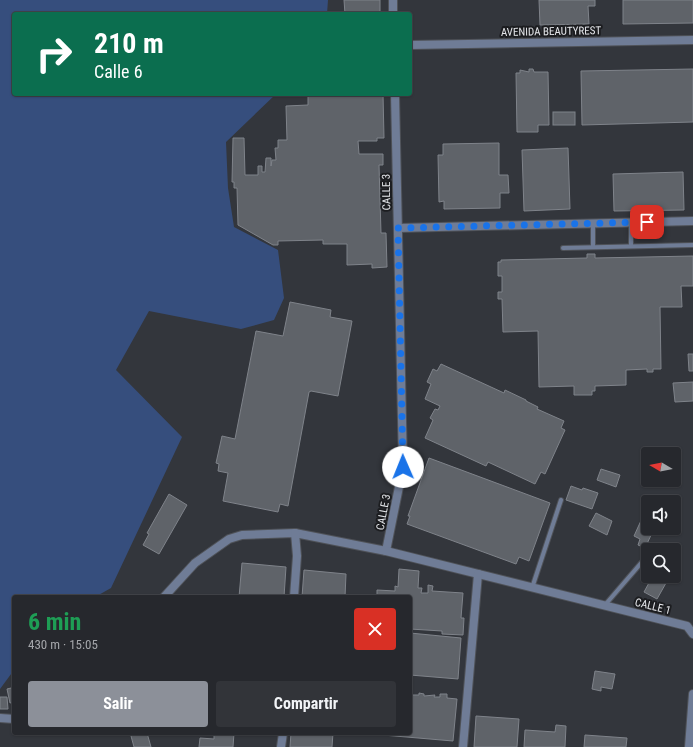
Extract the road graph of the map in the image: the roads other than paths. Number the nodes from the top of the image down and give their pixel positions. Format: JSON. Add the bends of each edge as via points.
{"nodes":[{"id":1,"x":393,"y":0,"type":"edge"},
{"id":2,"x":393,"y":12,"type":"edge"},
{"id":3,"x":693,"y":40,"type":"edge"},
{"id":4,"x":412,"y":45,"type":"edge"},
{"id":5,"x":395,"y":96,"type":"edge"},
{"id":6,"x":693,"y":221,"type":"edge"},
{"id":7,"x":631,"y":223,"type":"junction"},
{"id":8,"x":593,"y":224,"type":"junction"},
{"id":9,"x":398,"y":228,"type":"junction"},
{"id":10,"x":693,"y":245,"type":"edge"},
{"id":11,"x":631,"y":246,"type":"junction"},
{"id":12,"x":593,"y":247,"type":"junction"},
{"id":13,"x":563,"y":248,"type":"dead end"},
{"id":14,"x":561,"y":500,"type":"dead end"},
{"id":15,"x":295,"y":533,"type":"junction"},
{"id":16,"x":386,"y":551,"type":"junction"},
{"id":17,"x":641,"y":563,"type":"edge"},
{"id":18,"x":478,"y":574,"type":"junction"},
{"id":19,"x":532,"y":588,"type":"junction"},
{"id":20,"x":166,"y":595,"type":"edge"},
{"id":21,"x":294,"y":595,"type":"edge"},
{"id":22,"x":604,"y":605,"type":"junction"},
{"id":23,"x":693,"y":634,"type":"edge"},
{"id":24,"x":693,"y":694,"type":"edge"},
{"id":25,"x":0,"y":718,"type":"edge"},
{"id":26,"x":12,"y":719,"type":"edge"},
{"id":27,"x":283,"y":735,"type":"edge"},
{"id":28,"x":282,"y":747,"type":"edge"},
{"id":29,"x":463,"y":747,"type":"edge"},
{"id":30,"x":689,"y":747,"type":"edge"}],
"edges":[{"from":1,"to":2,"type":"street"},
{"from":3,"to":4,"type":"street","name":"AVENIDA BEAUTYREST"},
{"from":5,"to":9,"type":"street","name":"CALLE 3"},
{"from":6,"to":7,"type":"street"},
{"from":7,"to":8,"type":"street"},
{"from":7,"to":11,"type":"lane"},
{"from":8,"to":9,"type":"street"},
{"from":8,"to":12,"type":"lane"},
{"from":9,"to":16,"type":"street","name":"CALLE 3","via":[[403,467]]},
{"from":10,"to":11,"type":"lane"},
{"from":11,"to":12,"type":"lane"},
{"from":12,"to":13,"type":"lane"},
{"from":14,"to":19,"type":"lane"},
{"from":15,"to":16,"type":"street","name":"CALLE 1"},
{"from":15,"to":20,"type":"street","name":"CALLE 1","via":[[242,535],[229,539],[195,563]]},
{"from":15,"to":21,"type":"street","via":[[297,556]]},
{"from":16,"to":18,"type":"street","name":"CALLE 1"},
{"from":17,"to":22,"type":"lane"},
{"from":18,"to":19,"type":"street","name":"CALLE 1"},
{"from":18,"to":29,"type":"street"},
{"from":19,"to":22,"type":"street","name":"CALLE 1"},
{"from":22,"to":23,"type":"street","name":"CALLE 1","via":[[687,626]]},
{"from":24,"to":30,"type":"street"},
{"from":25,"to":26,"type":"street"},
{"from":27,"to":28,"type":"street"}]}
